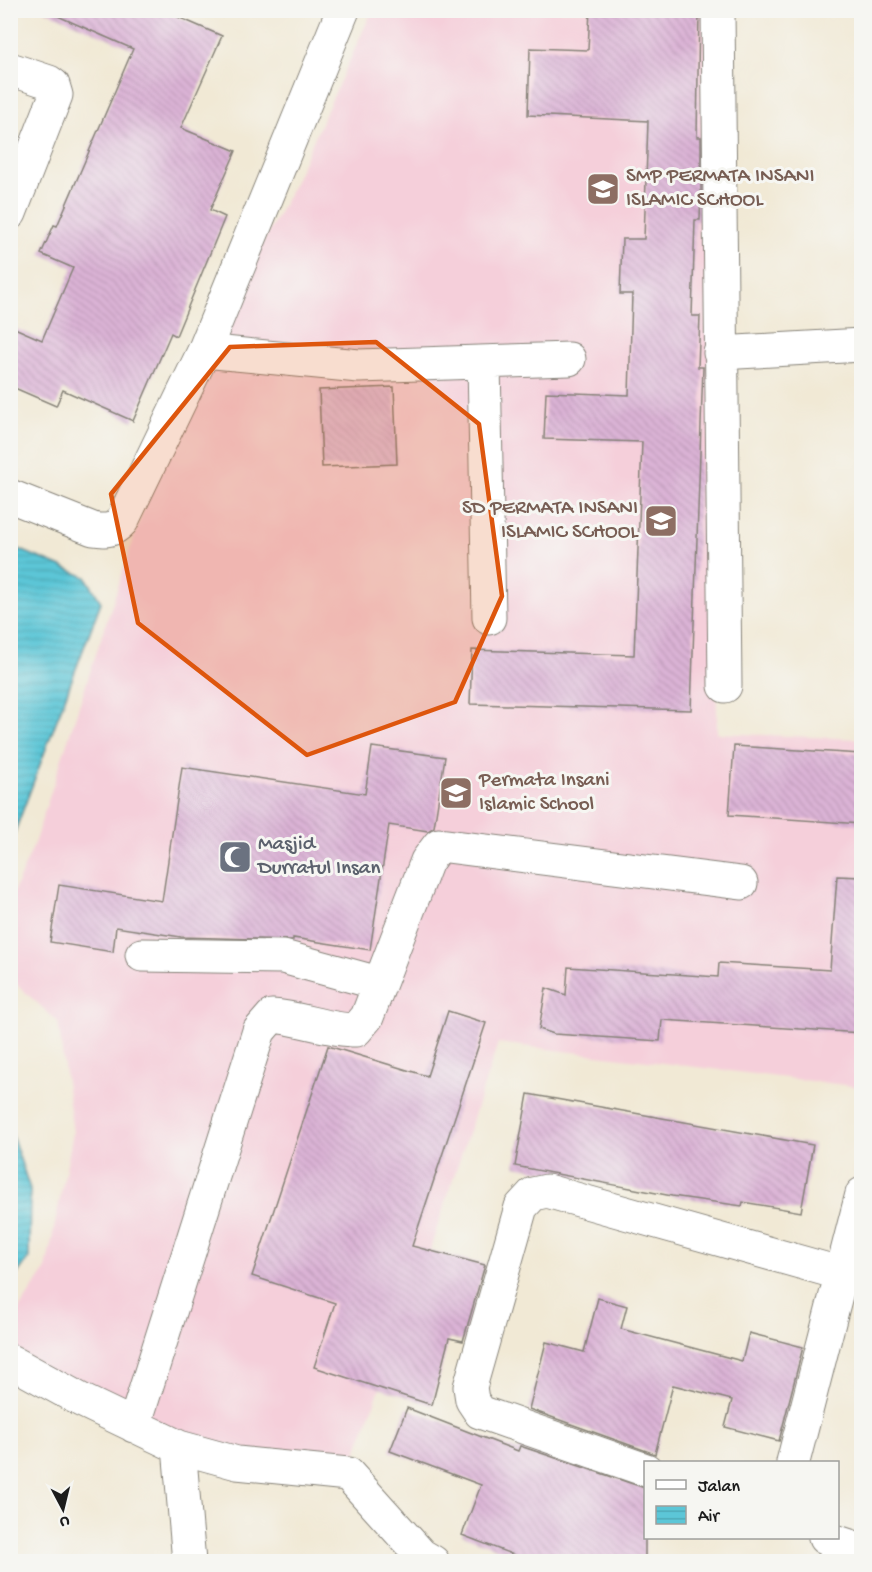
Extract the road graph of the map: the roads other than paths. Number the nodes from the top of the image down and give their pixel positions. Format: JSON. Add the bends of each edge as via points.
{"nodes":[{"id":1,"x":343,"y":10,"type":"edge"},
{"id":2,"x":717,"y":10,"type":"edge"},
{"id":3,"x":10,"y":69,"type":"edge"},
{"id":4,"x":10,"y":213,"type":"edge"},
{"id":5,"x":861,"y":345,"type":"edge"},
{"id":6,"x":204,"y":351,"type":"junction"},
{"id":7,"x":720,"y":353,"type":"junction"},
{"id":8,"x":569,"y":359,"type":"dead end"},
{"id":9,"x":484,"y":362,"type":"junction"},
{"id":10,"x":10,"y":496,"type":"edge"},
{"id":11,"x":489,"y":618,"type":"dead end"},
{"id":12,"x":725,"y":686,"type":"dead end"},
{"id":13,"x":741,"y":883,"type":"dead end"},
{"id":14,"x":142,"y":955,"type":"dead end"},
{"id":15,"x":378,"y":983,"type":"junction"},
{"id":16,"x":861,"y":1194,"type":"edge"},
{"id":17,"x":839,"y":1273,"type":"junction"},
{"id":18,"x":10,"y":1361,"type":"edge"},
{"id":19,"x":134,"y":1426,"type":"junction"},
{"id":20,"x":179,"y":1447,"type":"junction"},
{"id":21,"x":794,"y":1461,"type":"edge"},
{"id":22,"x":644,"y":1470,"type":"edge"},
{"id":23,"x":828,"y":1539,"type":"edge"},
{"id":24,"x":861,"y":1550,"type":"edge"},
{"id":25,"x":189,"y":1562,"type":"edge"},
{"id":26,"x":433,"y":1562,"type":"edge"}],
"edges":[{"from":1,"to":6,"type":"street"},
{"from":2,"to":7,"type":"street"},
{"from":3,"to":4,"type":"street","via":[[49,82],[56,94]]},
{"from":5,"to":7,"type":"street"},
{"from":6,"to":9,"type":"street","via":[[359,366]]},
{"from":6,"to":10,"type":"street","via":[[116,529],[93,530]]},
{"from":7,"to":12,"type":"street"},
{"from":8,"to":9,"type":"street"},
{"from":9,"to":11,"type":"street"},
{"from":13,"to":15,"type":"street","via":[[439,844],[427,861]]},
{"from":14,"to":15,"type":"street","via":[[283,957]]},
{"from":15,"to":19,"type":"street","via":[[367,1017],[356,1030],[337,1030],[272,1016],[259,1031]]},
{"from":16,"to":17,"type":"street"},
{"from":17,"to":21,"type":"street"},
{"from":17,"to":22,"type":"street","via":[[548,1191],[533,1194],[521,1207],[470,1387],[472,1400],[480,1412]]},
{"from":18,"to":19,"type":"street"},
{"from":19,"to":20,"type":"street"},
{"from":20,"to":25,"type":"street"},
{"from":20,"to":26,"type":"street","via":[[237,1463],[348,1474],[422,1555]]},
{"from":23,"to":24,"type":"street"}]}
